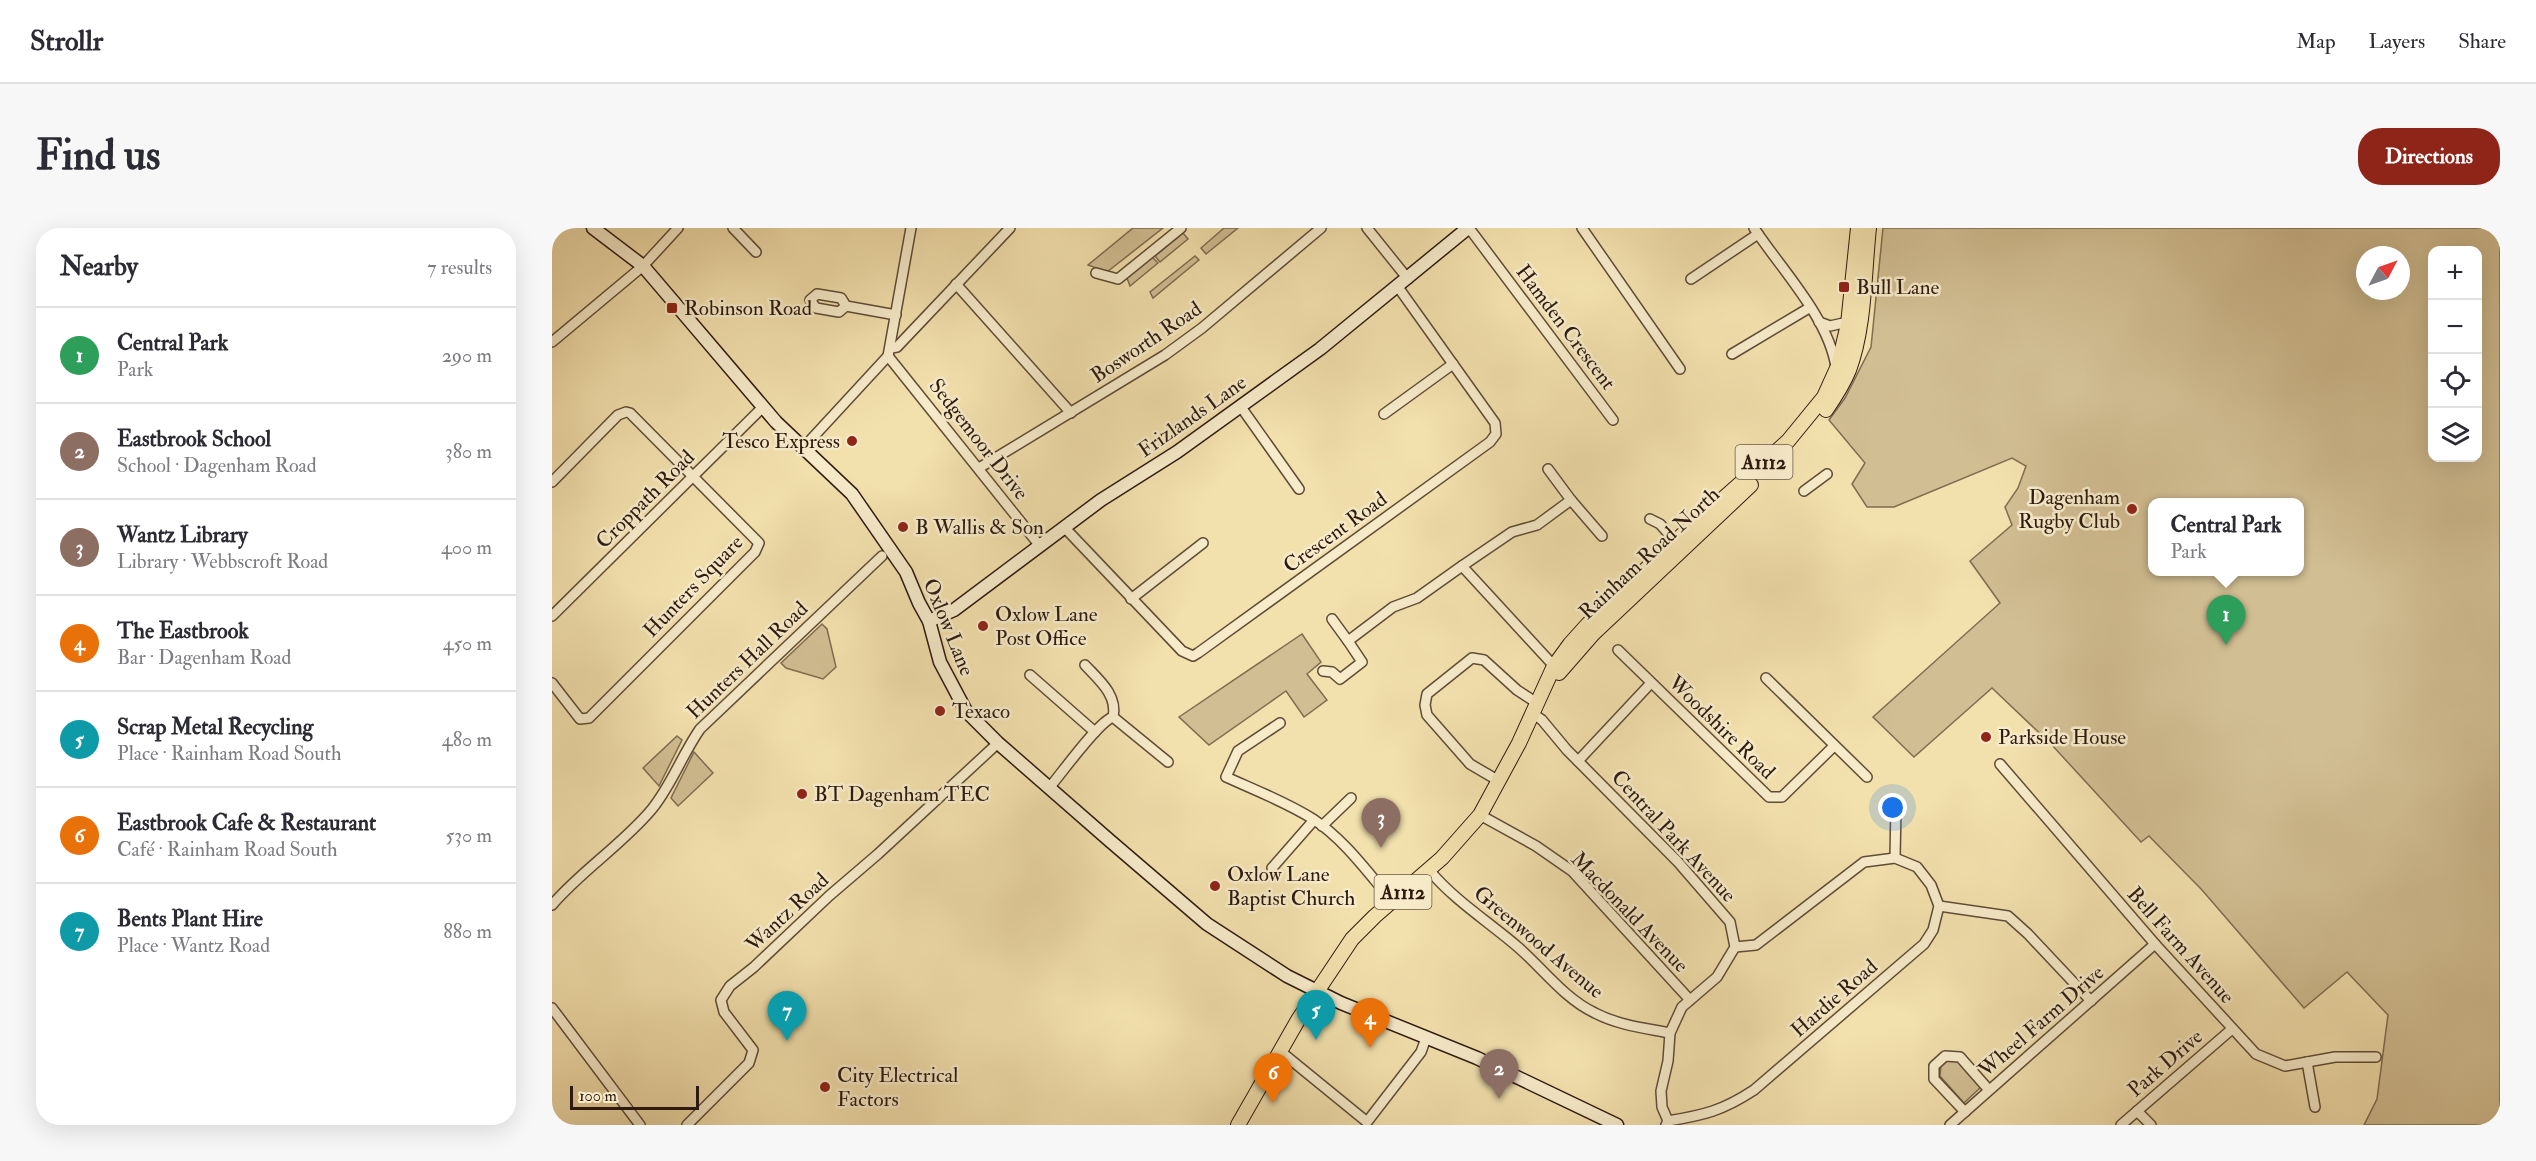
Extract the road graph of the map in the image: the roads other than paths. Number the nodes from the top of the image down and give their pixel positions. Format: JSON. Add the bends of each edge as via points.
{"nodes":[{"id":1,"x":593,"y":228,"type":"edge"},
{"id":2,"x":678,"y":228,"type":"edge"},
{"id":3,"x":733,"y":228,"type":"edge"},
{"id":4,"x":911,"y":228,"type":"edge"},
{"id":5,"x":1010,"y":228,"type":"edge"},
{"id":6,"x":1181,"y":228,"type":"edge"},
{"id":7,"x":1321,"y":228,"type":"edge"},
{"id":8,"x":1367,"y":228,"type":"edge"},
{"id":9,"x":1468,"y":228,"type":"edge"},
{"id":10,"x":1582,"y":228,"type":"edge"},
{"id":11,"x":1858,"y":228,"type":"edge"},
{"id":12,"x":1869,"y":228,"type":"edge"},
{"id":13,"x":1756,"y":231,"type":"edge"},
{"id":14,"x":756,"y":252,"type":"dead end"},
{"id":15,"x":643,"y":266,"type":"junction"},
{"id":16,"x":1096,"y":273,"type":"dead end"},
{"id":17,"x":1691,"y":279,"type":"dead end"},
{"id":18,"x":1403,"y":283,"type":"junction"},
{"id":19,"x":956,"y":284,"type":"junction"},
{"id":20,"x":846,"y":306,"type":"dead end"},
{"id":21,"x":1809,"y":308,"type":"junction"},
{"id":22,"x":896,"y":315,"type":"junction"},
{"id":23,"x":1819,"y":322,"type":"junction"},
{"id":24,"x":1848,"y":322,"type":"junction"},
{"id":25,"x":552,"y":342,"type":"edge"},
{"id":26,"x":889,"y":352,"type":"junction"},
{"id":27,"x":1731,"y":354,"type":"dead end"},
{"id":28,"x":1453,"y":364,"type":"junction"},
{"id":29,"x":1680,"y":369,"type":"dead end"},
{"id":30,"x":1837,"y":371,"type":"junction"},
{"id":31,"x":763,"y":407,"type":"junction"},
{"id":32,"x":1240,"y":407,"type":"junction"},
{"id":33,"x":1071,"y":413,"type":"junction"},
{"id":34,"x":1384,"y":414,"type":"dead end"},
{"id":35,"x":1612,"y":420,"type":"dead end"},
{"id":36,"x":804,"y":447,"type":"junction"},
{"id":37,"x":978,"y":468,"type":"junction"},
{"id":38,"x":1548,"y":469,"type":"dead end"},
{"id":39,"x":1827,"y":474,"type":"dead end"},
{"id":40,"x":693,"y":476,"type":"junction"},
{"id":41,"x":552,"y":482,"type":"edge"},
{"id":42,"x":1299,"y":489,"type":"dead end"},
{"id":43,"x":1804,"y":491,"type":"dead end"},
{"id":44,"x":1571,"y":500,"type":"junction"},
{"id":45,"x":1650,"y":519,"type":"dead end"},
{"id":46,"x":1064,"y":527,"type":"junction"},
{"id":47,"x":1602,"y":536,"type":"dead end"},
{"id":48,"x":1675,"y":541,"type":"junction"},
{"id":49,"x":1203,"y":543,"type":"dead end"},
{"id":50,"x":1040,"y":546,"type":"junction"},
{"id":51,"x":882,"y":556,"type":"dead end"},
{"id":52,"x":1462,"y":566,"type":"junction"},
{"id":53,"x":1131,"y":599,"type":"junction"},
{"id":54,"x":552,"y":616,"type":"edge"},
{"id":55,"x":1332,"y":619,"type":"dead end"},
{"id":56,"x":929,"y":621,"type":"junction"},
{"id":57,"x":1348,"y":641,"type":"junction"},
{"id":58,"x":1618,"y":650,"type":"dead end"},
{"id":59,"x":1084,"y":665,"type":"dead end"},
{"id":60,"x":1554,"y":666,"type":"junction"},
{"id":61,"x":1323,"y":671,"type":"dead end"},
{"id":62,"x":1030,"y":675,"type":"dead end"},
{"id":63,"x":1766,"y":678,"type":"dead end"},
{"id":64,"x":1651,"y":682,"type":"junction"},
{"id":65,"x":552,"y":683,"type":"edge"},
{"id":66,"x":1546,"y":685,"type":"junction"},
{"id":67,"x":1535,"y":708,"type":"junction"},
{"id":68,"x":1113,"y":717,"type":"junction"},
{"id":69,"x":1280,"y":723,"type":"dead end"},
{"id":70,"x":1095,"y":732,"type":"junction"},
{"id":71,"x":998,"y":743,"type":"junction"},
{"id":72,"x":1834,"y":746,"type":"junction"},
{"id":73,"x":1578,"y":761,"type":"junction"},
{"id":74,"x":1168,"y":762,"type":"dead end"},
{"id":75,"x":2000,"y":764,"type":"dead end"},
{"id":76,"x":1867,"y":777,"type":"dead end"},
{"id":77,"x":1499,"y":781,"type":"junction"},
{"id":78,"x":1049,"y":788,"type":"junction"},
{"id":79,"x":1351,"y":798,"type":"dead end"},
{"id":80,"x":1896,"y":806,"type":"dead end"},
{"id":81,"x":1480,"y":815,"type":"junction"},
{"id":82,"x":1318,"y":823,"type":"junction"},
{"id":83,"x":1894,"y":858,"type":"junction"},
{"id":84,"x":1272,"y":868,"type":"dead end"},
{"id":85,"x":1430,"y":870,"type":"junction"},
{"id":86,"x":1392,"y":902,"type":"junction"},
{"id":87,"x":552,"y":905,"type":"edge"},
{"id":88,"x":1939,"y":906,"type":"junction"},
{"id":89,"x":2155,"y":944,"type":"junction"},
{"id":90,"x":1735,"y":947,"type":"junction"},
{"id":91,"x":1316,"y":992,"type":"junction"},
{"id":92,"x":1690,"y":1000,"type":"junction"},
{"id":93,"x":2091,"y":1002,"type":"junction"},
{"id":94,"x":552,"y":1008,"type":"edge"},
{"id":95,"x":2232,"y":1029,"type":"junction"},
{"id":96,"x":1670,"y":1033,"type":"junction"},
{"id":97,"x":1426,"y":1038,"type":"junction"},
{"id":98,"x":1280,"y":1051,"type":"junction"},
{"id":99,"x":2376,"y":1057,"type":"dead end"},
{"id":100,"x":2307,"y":1062,"type":"junction"},
{"id":101,"x":1989,"y":1090,"type":"junction"},
{"id":102,"x":2315,"y":1107,"type":"dead end"},
{"id":103,"x":2138,"y":1111,"type":"junction"},
{"id":104,"x":1965,"y":1112,"type":"junction"},
{"id":105,"x":1367,"y":1123,"type":"edge"},
{"id":106,"x":1667,"y":1123,"type":"edge"},
{"id":107,"x":640,"y":1125,"type":"edge"},
{"id":108,"x":687,"y":1125,"type":"edge"},
{"id":109,"x":1238,"y":1125,"type":"edge"},
{"id":110,"x":1617,"y":1125,"type":"edge"},
{"id":111,"x":1950,"y":1125,"type":"edge"},
{"id":112,"x":2121,"y":1125,"type":"edge"},
{"id":113,"x":2151,"y":1125,"type":"edge"}],
"edges":[{"from":1,"to":15,"type":"street","name":"Oxlow Lane"},
{"from":2,"to":15,"type":"street"},
{"from":3,"to":14,"type":"street"},
{"from":4,"to":22,"type":"street"},
{"from":5,"to":19,"type":"street"},
{"from":6,"to":16,"type":"street","via":[[1118,279]]},
{"from":7,"to":33,"type":"street","name":"Bosworth Road","via":[[1202,328]]},
{"from":8,"to":18,"type":"street","name":"Crescent Road"},
{"from":9,"to":18,"type":"street","name":"Frizlands Lane"},
{"from":9,"to":35,"type":"street","name":"Hamden Crescent"},
{"from":10,"to":29,"type":"street"},
{"from":11,"to":24,"type":"main road","name":"Rainham Road North","number":"A1112"},
{"from":12,"to":66,"type":"main road","name":"Rainham Road North","number":"A1112","via":[[1858,327],[1850,367],[1839,392],[1798,443],[1593,634]]},
{"from":13,"to":17,"type":"street"},
{"from":13,"to":21,"type":"street"},
{"from":15,"to":25,"type":"street"},
{"from":15,"to":31,"type":"street","name":"Oxlow Lane"},
{"from":18,"to":28,"type":"street","name":"Crescent Road"},
{"from":18,"to":32,"type":"street","name":"Frizlands Lane"},
{"from":19,"to":26,"type":"street"},
{"from":19,"to":33,"type":"street"},
{"from":20,"to":22,"type":"street"},
{"from":21,"to":23,"type":"street"},
{"from":21,"to":27,"type":"street"},
{"from":22,"to":26,"type":"street"},
{"from":23,"to":24,"type":"street","via":[[1830,327]]},
{"from":23,"to":30,"type":"street"},
{"from":24,"to":30,"type":"main road","name":"Rainham Road North","number":"A1112"},
{"from":26,"to":36,"type":"street"},
{"from":26,"to":37,"type":"street","name":"Sedgemoor Drive"},
{"from":28,"to":34,"type":"street"},
{"from":28,"to":53,"type":"street","name":"Crescent Road","via":[[1495,423],[1496,434],[1490,442],[1193,656],[1182,651]]},
{"from":30,"to":48,"type":"main road","name":"Rainham Road North","number":"A1112","via":[[1824,397],[1794,434]]},
{"from":31,"to":36,"type":"street","name":"Oxlow Lane"},
{"from":31,"to":40,"type":"street","name":"Croppath Road"},
{"from":32,"to":42,"type":"street"},
{"from":32,"to":46,"type":"street","name":"Frizlands Lane"},
{"from":33,"to":37,"type":"street","name":"Bosworth Road"},
{"from":36,"to":56,"type":"street","name":"Oxlow Lane","via":[[858,501],[906,572]]},
{"from":37,"to":50,"type":"street","name":"Sedgemoor Drive"},
{"from":38,"to":44,"type":"street"},
{"from":39,"to":43,"type":"street"},
{"from":40,"to":41,"type":"street","name":"Hunters Square","via":[[626,412]]},
{"from":40,"to":54,"type":"street","name":"Croppath Road"},
{"from":40,"to":65,"type":"street","name":"Hunters Square","via":[[756,538],[759,547],[589,717],[580,719]]},
{"from":44,"to":47,"type":"street"},
{"from":44,"to":52,"type":"street","via":[[1537,525],[1512,532]]},
{"from":45,"to":48,"type":"street"},
{"from":46,"to":50,"type":"street","name":"Frizlands Lane"},
{"from":46,"to":53,"type":"street","name":"Crescent Road"},
{"from":48,"to":60,"type":"main road","name":"Rainham Road North","number":"A1112","via":[[1588,624]]},
{"from":49,"to":53,"type":"street"},
{"from":50,"to":56,"type":"street","name":"Frizlands Lane","via":[[954,610]]},
{"from":51,"to":87,"type":"street","name":"Hunters Hall Road","via":[[700,729],[665,793],[650,811]]},
{"from":52,"to":57,"type":"street","via":[[1417,598],[1393,607]]},
{"from":52,"to":60,"type":"street"},
{"from":55,"to":57,"type":"street"},
{"from":56,"to":71,"type":"street","name":"Oxlow Lane","via":[[940,662],[957,696]]},
{"from":57,"to":61,"type":"street","via":[[1362,662],[1340,679]]},
{"from":58,"to":64,"type":"street","name":"Woodshire Road"},
{"from":59,"to":68,"type":"street","via":[[1106,687],[1114,702]]},
{"from":60,"to":66,"type":"main road","name":"Rainham Road North","number":"A1112"},
{"from":62,"to":70,"type":"street"},
{"from":63,"to":72,"type":"street"},
{"from":64,"to":72,"type":"street","name":"Woodshire Road","via":[[1769,797],[1782,797]]},
{"from":64,"to":73,"type":"street","name":"Woodshire Road"},
{"from":66,"to":67,"type":"main road","name":"Rainham Road North","number":"A1112"},
{"from":67,"to":73,"type":"street","name":"Central Park Avenue"},
{"from":67,"to":77,"type":"main road","name":"Rainham Road North","number":"A1112"},
{"from":67,"to":77,"type":"street","name":"Central Park Avenue","via":[[1484,660],[1472,658],[1426,694],[1427,715],[1470,764]]},
{"from":68,"to":70,"type":"street"},
{"from":68,"to":74,"type":"street"},
{"from":69,"to":82,"type":"street","via":[[1238,751],[1226,777]]},
{"from":70,"to":78,"type":"street"},
{"from":71,"to":78,"type":"street","name":"Oxlow Lane"},
{"from":71,"to":108,"type":"street","name":"Wantz Road","via":[[730,986],[721,1000],[724,1012],[753,1050],[749,1063]]},
{"from":72,"to":76,"type":"street"},
{"from":73,"to":90,"type":"street","name":"Central Park Avenue","via":[[1645,827],[1730,922]]},
{"from":75,"to":89,"type":"street","name":"Bell Farm Avenue"},
{"from":77,"to":81,"type":"main road","name":"Rainham Road North","number":"A1112"},
{"from":78,"to":91,"type":"street","name":"Oxlow Lane","via":[[1207,924]]},
{"from":79,"to":82,"type":"street"},
{"from":80,"to":83,"type":"street"},
{"from":81,"to":85,"type":"main road","name":"Rainham Road North","number":"A1112"},
{"from":81,"to":92,"type":"street","name":"Macdonald Avenue","via":[[1572,871]]},
{"from":82,"to":84,"type":"street"},
{"from":82,"to":86,"type":"street","via":[[1363,864]]},
{"from":83,"to":88,"type":"street","via":[[1917,867],[1931,885]]},
{"from":83,"to":90,"type":"street","via":[[1864,862],[1756,945]]},
{"from":85,"to":86,"type":"main road","name":"Rainham Road North","number":"A1112"},
{"from":85,"to":96,"type":"street","name":"Greenwood Avenue","via":[[1544,975],[1592,1012],[1619,1023]]},
{"from":86,"to":91,"type":"main road","name":"Rainham Road North","number":"A1112","via":[[1353,939]]},
{"from":88,"to":93,"type":"street","via":[[2008,916]]},
{"from":88,"to":106,"type":"street","name":"Hardie Road","via":[[1933,930],[1924,944],[1754,1090],[1727,1107]]},
{"from":89,"to":93,"type":"street","name":"Wheel Farm Drive"},
{"from":89,"to":95,"type":"street","name":"Bell Farm Avenue"},
{"from":90,"to":92,"type":"street","via":[[1717,977]]},
{"from":91,"to":97,"type":"street","name":"Oxlow Lane"},
{"from":91,"to":98,"type":"main road","number":"A1112"},
{"from":92,"to":96,"type":"street","via":[[1682,1007]]},
{"from":93,"to":101,"type":"street","name":"Wheel Farm Drive"},
{"from":94,"to":107,"type":"street"},
{"from":95,"to":100,"type":"street","name":"Bell Farm Avenue","via":[[2256,1054],[2285,1066]]},
{"from":95,"to":103,"type":"street","name":"Park Drive"},
{"from":96,"to":106,"type":"street","via":[[1661,1091]]},
{"from":97,"to":105,"type":"street","via":[[1421,1052]]},
{"from":97,"to":110,"type":"street","name":"Oxlow Lane"},
{"from":98,"to":105,"type":"street"},
{"from":98,"to":109,"type":"main road","number":"A1112"},
{"from":99,"to":100,"type":"street","name":"Bell Farm Avenue"},
{"from":100,"to":102,"type":"street"},
{"from":101,"to":104,"type":"street","name":"Wheel Farm Drive"},
{"from":101,"to":104,"type":"street","via":[[1960,1057],[1945,1056],[1934,1066],[1934,1079]]},
{"from":103,"to":112,"type":"street","name":"Park Drive"},
{"from":103,"to":113,"type":"street"},
{"from":104,"to":111,"type":"street","name":"Wheel Farm Drive"}]}
